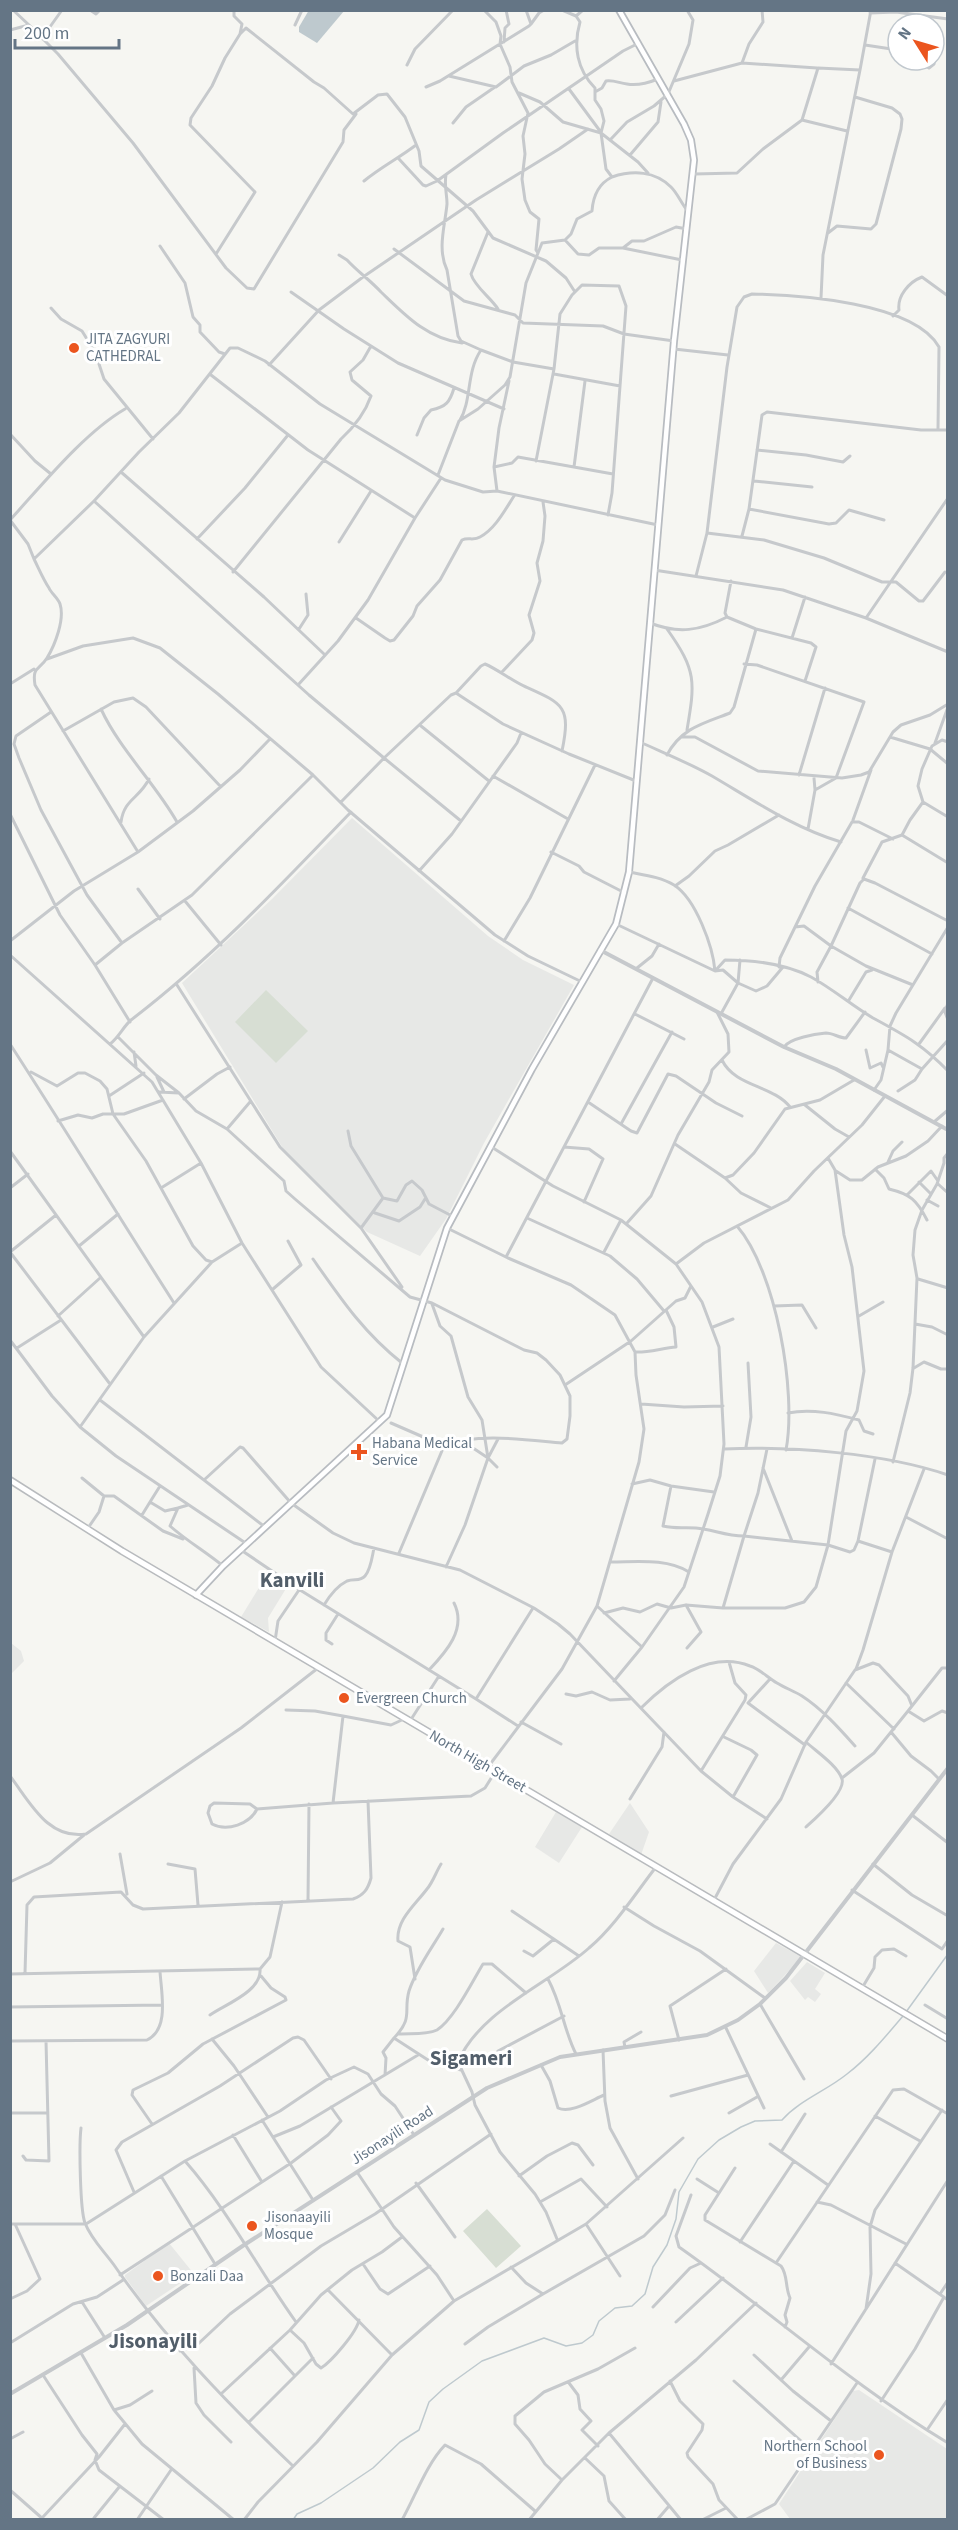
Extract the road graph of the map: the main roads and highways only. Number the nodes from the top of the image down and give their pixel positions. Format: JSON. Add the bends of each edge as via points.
{"nodes":[{"id":1,"x":619,"y":10,"type":"edge"},
{"id":2,"x":10,"y":1479,"type":"edge"},
{"id":3,"x":196,"y":1595,"type":"junction"},
{"id":4,"x":948,"y":2039,"type":"edge"}],
"edges":[{"from":1,"to":3,"type":"main road","via":[[692,140],[694,174],[674,340],[625,893],[616,924],[452,1216],[391,1404],[380,1423]]},
{"from":2,"to":3,"type":"highway","name":"North High Street"},
{"from":3,"to":4,"type":"highway","name":"North High Street"}]}
